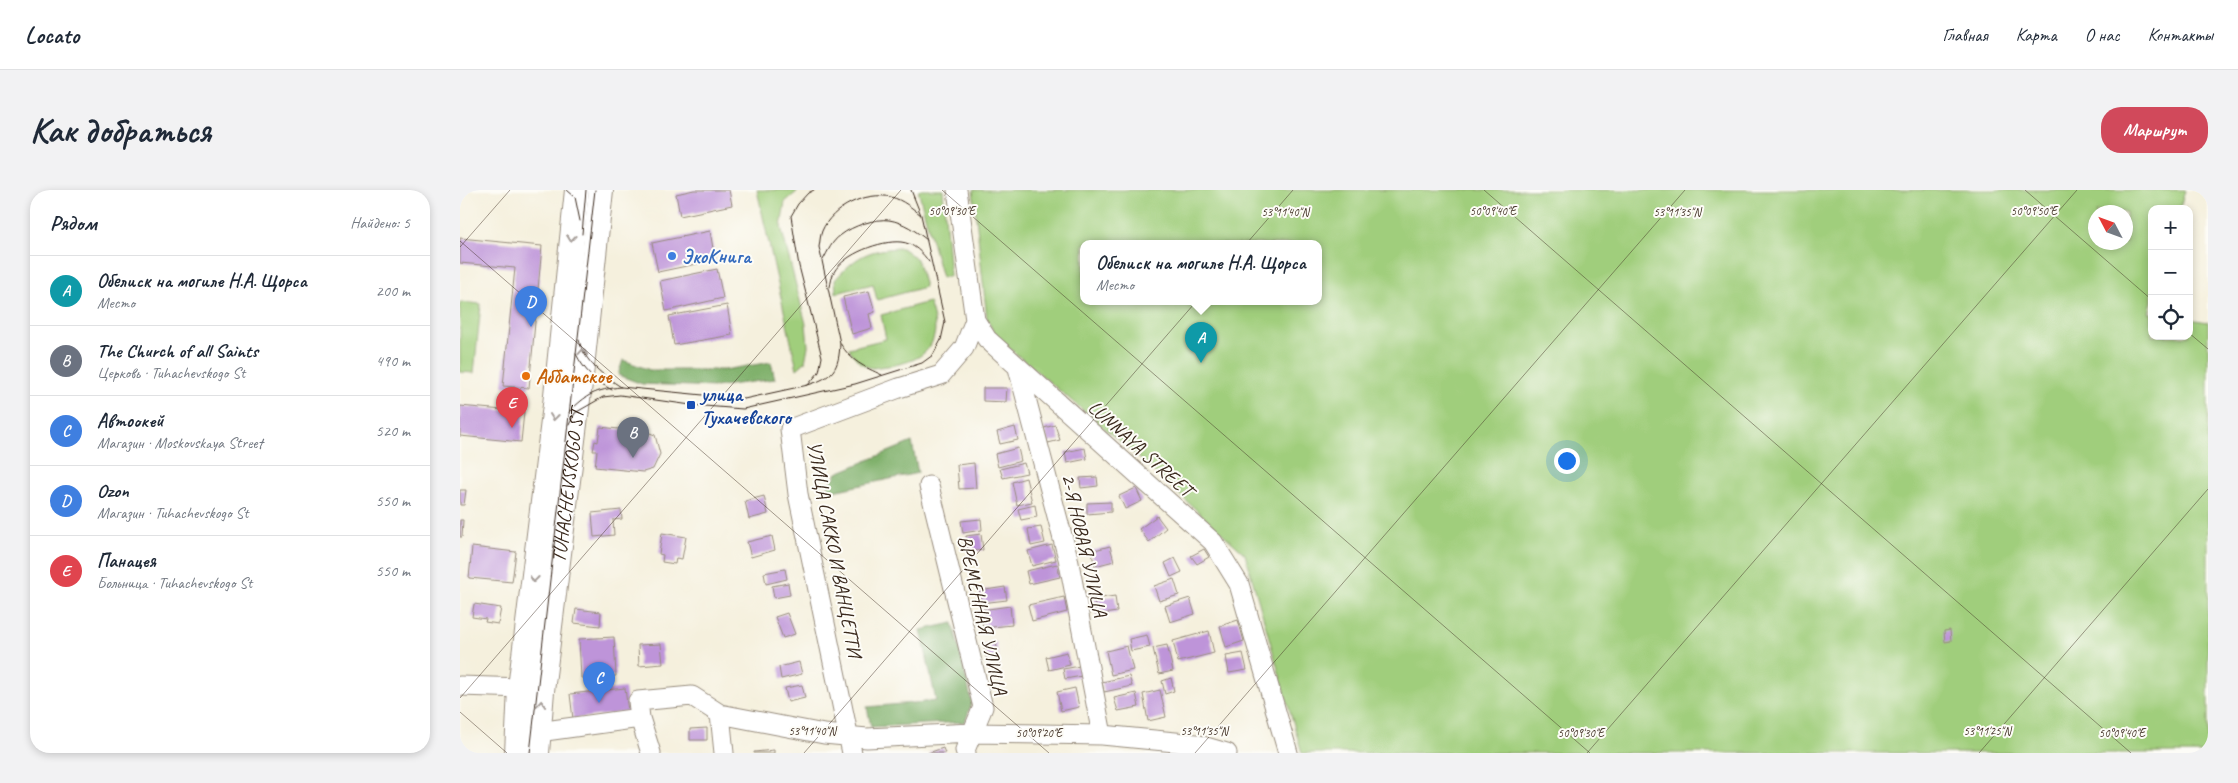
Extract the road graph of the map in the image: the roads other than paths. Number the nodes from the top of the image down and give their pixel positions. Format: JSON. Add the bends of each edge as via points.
{"nodes":[{"id":1,"x":577,"y":190,"type":"edge"},
{"id":2,"x":601,"y":190,"type":"edge"},
{"id":3,"x":957,"y":190,"type":"edge"},
{"id":4,"x":975,"y":320,"type":"junction"},
{"id":5,"x":1018,"y":368,"type":"junction"},
{"id":6,"x":929,"y":486,"type":"dead end"},
{"id":7,"x":460,"y":686,"type":"edge"},
{"id":8,"x":520,"y":688,"type":"junction"},
{"id":9,"x":720,"y":714,"type":"junction"},
{"id":10,"x":640,"y":718,"type":"junction"},
{"id":11,"x":972,"y":733,"type":"junction"},
{"id":12,"x":1102,"y":735,"type":"junction"},
{"id":13,"x":538,"y":743,"type":"edge"},
{"id":14,"x":851,"y":745,"type":"edge"},
{"id":15,"x":517,"y":753,"type":"edge"},
{"id":16,"x":651,"y":753,"type":"edge"},
{"id":17,"x":724,"y":753,"type":"edge"},
{"id":18,"x":966,"y":753,"type":"edge"},
{"id":19,"x":1227,"y":753,"type":"edge"},
{"id":20,"x":1288,"y":753,"type":"edge"}],
"edges":[{"from":1,"to":8,"type":"main road","name":"TUHACHEVSKOGO ST","one_way":true,"via":[[555,405]]},
{"from":13,"to":2,"type":"main road","name":"TUHACHEVSKOGO ST","one_way":true},
{"from":3,"to":4,"type":"street","name":"LUNNAYA STREET"},
{"from":4,"to":5,"type":"street","name":"LUNNAYA STREET","via":[[987,339]]},
{"from":4,"to":14,"type":"street","name":"УЛИЦА САККО И ВАНЦЕТТИ","via":[[964,348],[941,376],[899,388],[790,429],[798,494]]},
{"from":5,"to":12,"type":"street","name":"2-Я НОВАЯ УЛИЦА","via":[[1068,558]]},
{"from":5,"to":20,"type":"street","name":"LUNNAYA STREET","via":[[1213,542],[1239,584]]},
{"from":6,"to":11,"type":"street","name":"ВРЕМЕННАЯ УЛИЦА","via":[[983,707]]},
{"from":7,"to":8,"type":"street"},
{"from":8,"to":15,"type":"main road","name":"TUHACHEVSKOGO ST"},
{"from":9,"to":10,"type":"street","via":[[692,696],[638,701]]},
{"from":9,"to":14,"type":"street","via":[[824,734]]},
{"from":9,"to":17,"type":"street"},
{"from":10,"to":13,"type":"street"},
{"from":10,"to":16,"type":"street"},
{"from":11,"to":12,"type":"street"},
{"from":11,"to":14,"type":"street","via":[[867,738]]},
{"from":11,"to":18,"type":"street","name":"ВРЕМЕННАЯ УЛИЦА"},
{"from":12,"to":19,"type":"street","via":[[1196,744]]}]}
